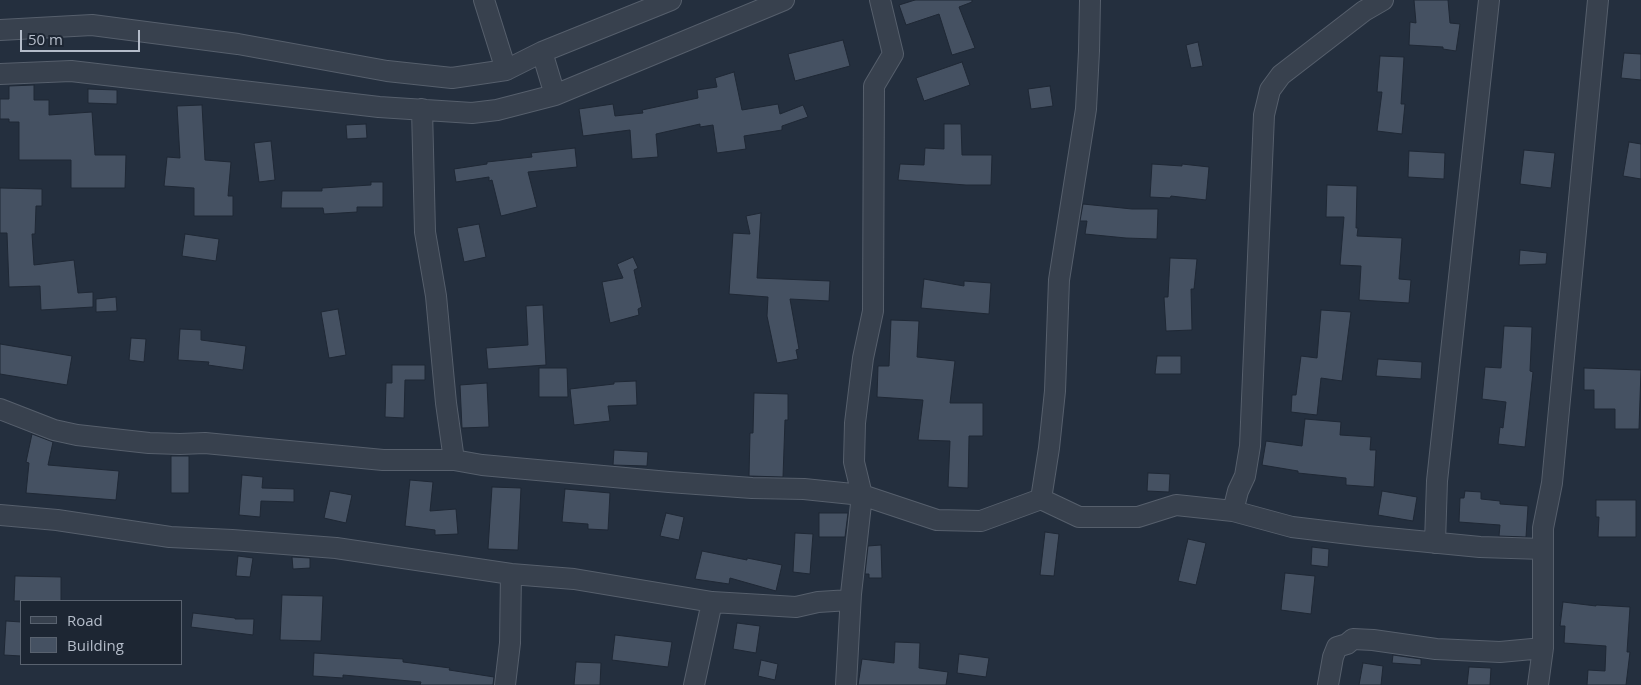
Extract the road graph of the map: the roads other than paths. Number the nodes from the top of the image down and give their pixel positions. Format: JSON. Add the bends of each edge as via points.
{"nodes":[{"id":1,"x":484,"y":0,"type":"edge"},
{"id":2,"x":672,"y":0,"type":"edge"},
{"id":3,"x":784,"y":0,"type":"edge"},
{"id":4,"x":880,"y":0,"type":"edge"},
{"id":5,"x":1090,"y":0,"type":"edge"},
{"id":6,"x":1383,"y":0,"type":"edge"},
{"id":7,"x":1489,"y":0,"type":"edge"},
{"id":8,"x":1598,"y":0,"type":"edge"},
{"id":9,"x":0,"y":30,"type":"edge"},
{"id":10,"x":542,"y":52,"type":"junction"},
{"id":11,"x":506,"y":70,"type":"junction"},
{"id":12,"x":0,"y":74,"type":"edge"},
{"id":13,"x":555,"y":95,"type":"junction"},
{"id":14,"x":422,"y":109,"type":"junction"},
{"id":15,"x":0,"y":409,"type":"edge"},
{"id":16,"x":454,"y":460,"type":"junction"},
{"id":17,"x":862,"y":495,"type":"junction"},
{"id":18,"x":1040,"y":499,"type":"junction"},
{"id":19,"x":1233,"y":511,"type":"junction"},
{"id":20,"x":0,"y":515,"type":"edge"},
{"id":21,"x":1435,"y":543,"type":"junction"},
{"id":22,"x":1543,"y":549,"type":"junction"},
{"id":23,"x":511,"y":574,"type":"junction"},
{"id":24,"x":850,"y":600,"type":"junction"},
{"id":25,"x":712,"y":602,"type":"junction"},
{"id":26,"x":1543,"y":648,"type":"junction"},
{"id":27,"x":505,"y":685,"type":"edge"},
{"id":28,"x":694,"y":685,"type":"edge"},
{"id":29,"x":846,"y":685,"type":"edge"},
{"id":30,"x":1328,"y":685,"type":"edge"},
{"id":31,"x":1538,"y":685,"type":"edge"}],
"edges":[{"from":1,"to":11,"type":"street"},
{"from":2,"to":10,"type":"street"},
{"from":3,"to":13,"type":"street"},
{"from":4,"to":17,"type":"street","via":[[893,54],[874,86],[873,311],[855,424],[854,462]]},
{"from":5,"to":18,"type":"street","via":[[1086,110],[1059,280],[1054,391]]},
{"from":6,"to":19,"type":"street","via":[[1281,75],[1270,90],[1264,115],[1250,446],[1245,476]]},
{"from":7,"to":21,"type":"street","via":[[1437,481]]},
{"from":8,"to":22,"type":"street"},
{"from":9,"to":11,"type":"street","via":[[92,25],[238,44],[387,71],[452,78]]},
{"from":10,"to":11,"type":"street"},
{"from":10,"to":13,"type":"street"},
{"from":12,"to":14,"type":"street","via":[[71,71],[379,107]]},
{"from":13,"to":14,"type":"street","via":[[472,114]]},
{"from":14,"to":16,"type":"street","via":[[425,232],[436,296]]},
{"from":15,"to":16,"type":"street","via":[[54,430],[149,444],[205,443],[383,460]]},
{"from":16,"to":17,"type":"street","via":[[669,482]]},
{"from":17,"to":18,"type":"street","via":[[937,520],[981,521]]},
{"from":17,"to":24,"type":"street"},
{"from":18,"to":19,"type":"street","via":[[1079,517],[1138,517],[1176,505]]},
{"from":19,"to":21,"type":"street","via":[[1292,527]]},
{"from":20,"to":23,"type":"street","via":[[170,537],[336,548]]},
{"from":21,"to":22,"type":"street"},
{"from":22,"to":26,"type":"street"},
{"from":23,"to":25,"type":"street","via":[[574,579]]},
{"from":23,"to":27,"type":"street","via":[[510,643]]},
{"from":24,"to":25,"type":"street","via":[[796,607]]},
{"from":24,"to":29,"type":"street"},
{"from":25,"to":28,"type":"street"},
{"from":26,"to":30,"type":"street","via":[[1500,652],[1436,649],[1353,639],[1337,647]]},
{"from":26,"to":31,"type":"street"}]}
